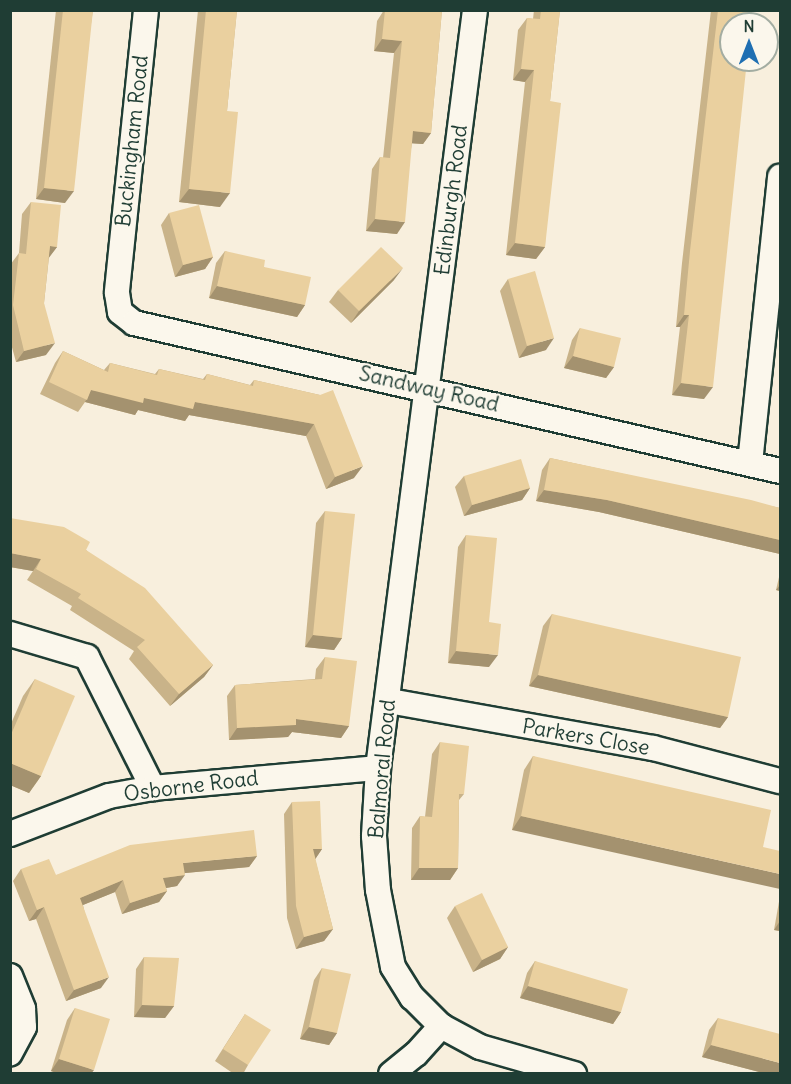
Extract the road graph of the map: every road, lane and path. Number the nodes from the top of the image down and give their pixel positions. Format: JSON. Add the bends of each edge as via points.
{"nodes":[{"id":1,"x":146,"y":10,"type":"edge"},
{"id":2,"x":475,"y":10,"type":"edge"},
{"id":3,"x":780,"y":177,"type":"edge"},
{"id":4,"x":118,"y":272,"type":"joint"},
{"id":5,"x":427,"y":389,"type":"junction"},
{"id":6,"x":750,"y":463,"type":"junction"},
{"id":7,"x":780,"y":471,"type":"edge"},
{"id":8,"x":10,"y":634,"type":"edge"},
{"id":9,"x":389,"y":701,"type":"junction"},
{"id":10,"x":378,"y":768,"type":"junction"},
{"id":11,"x":780,"y":781,"type":"edge"},
{"id":12,"x":153,"y":788,"type":"junction"},
{"id":13,"x":10,"y":834,"type":"edge"},
{"id":14,"x":10,"y":976,"type":"edge"},
{"id":15,"x":441,"y":1026,"type":"junction"},
{"id":16,"x":10,"y":1053,"type":"edge"},
{"id":17,"x":391,"y":1074,"type":"edge"},
{"id":18,"x":574,"y":1074,"type":"edge"}],
"edges":[{"from":1,"to":4,"type":"street","name":"Buckingham Road"},
{"from":2,"to":5,"type":"street","name":"Edinburgh Road"},
{"from":3,"to":6,"type":"street"},
{"from":4,"to":5,"type":"street","name":"Sandway Road","via":[[120,312],[134,323]]},
{"from":5,"to":6,"type":"street","name":"Sandway Road"},
{"from":5,"to":9,"type":"street","name":"Balmoral Road"},
{"from":6,"to":7,"type":"street","name":"Sandway Road"},
{"from":8,"to":12,"type":"street","via":[[87,657]]},
{"from":9,"to":10,"type":"street","name":"Balmoral Road"},
{"from":9,"to":11,"type":"street","name":"Parkers Close","via":[[653,748]]},
{"from":10,"to":12,"type":"street","name":"Osborne Road"},
{"from":10,"to":15,"type":"street","name":"Balmoral Road","via":[[378,890],[393,967],[412,997]]},
{"from":12,"to":13,"type":"street","name":"Osborne Road","via":[[109,796]]},
{"from":14,"to":16,"type":"street","via":[[23,1009],[24,1027]]},
{"from":15,"to":17,"type":"street"},
{"from":15,"to":18,"type":"street","name":"Balmoral Road","via":[[480,1047]]}]}
